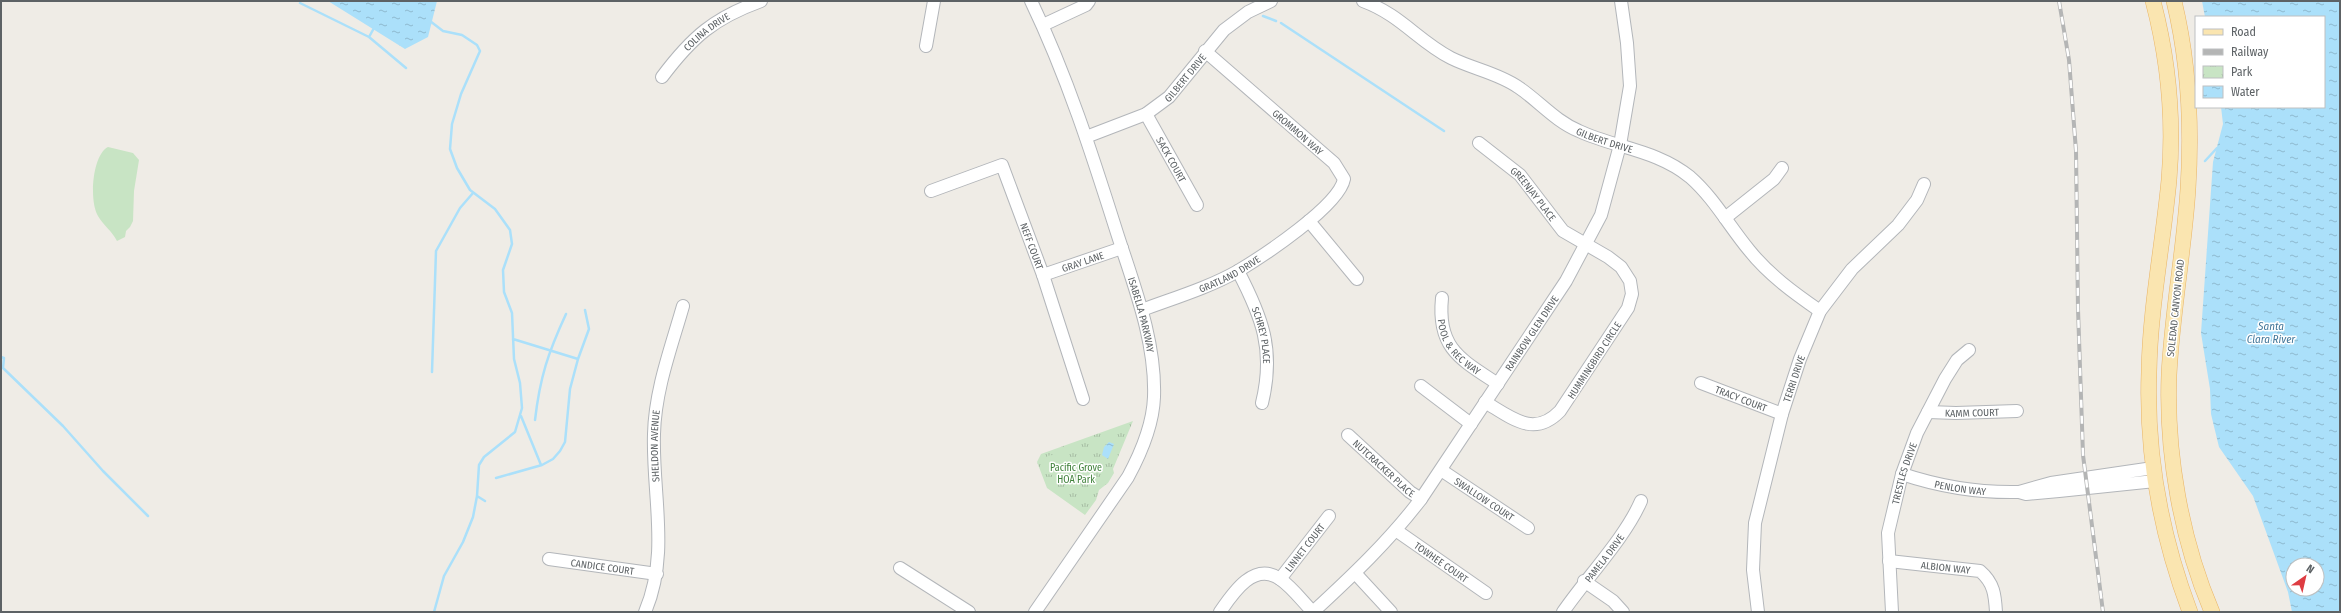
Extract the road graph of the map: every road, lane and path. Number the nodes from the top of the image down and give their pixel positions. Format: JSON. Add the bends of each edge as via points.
{"nodes":[{"id":1,"x":762,"y":1,"type":"edge"},
{"id":2,"x":934,"y":1,"type":"edge"},
{"id":3,"x":1031,"y":1,"type":"edge"},
{"id":4,"x":1089,"y":1,"type":"edge"},
{"id":5,"x":1270,"y":1,"type":"edge"},
{"id":6,"x":1363,"y":1,"type":"edge"},
{"id":7,"x":1621,"y":1,"type":"edge"},
{"id":8,"x":2153,"y":1,"type":"edge"},
{"id":9,"x":2174,"y":1,"type":"edge"},
{"id":10,"x":1043,"y":25,"type":"junction"},
{"id":11,"x":926,"y":46,"type":"dead end"},
{"id":12,"x":1205,"y":51,"type":"junction"},
{"id":13,"x":662,"y":77,"type":"dead end"},
{"id":14,"x":1146,"y":114,"type":"junction"},
{"id":15,"x":1086,"y":137,"type":"junction"},
{"id":16,"x":1479,"y":143,"type":"dead end"},
{"id":17,"x":1620,"y":145,"type":"junction"},
{"id":18,"x":1782,"y":168,"type":"dead end"},
{"id":19,"x":1924,"y":184,"type":"dead end"},
{"id":20,"x":931,"y":191,"type":"dead end"},
{"id":21,"x":1197,"y":205,"type":"dead end"},
{"id":22,"x":1725,"y":218,"type":"junction"},
{"id":23,"x":1309,"y":221,"type":"junction"},
{"id":24,"x":1586,"y":246,"type":"junction"},
{"id":25,"x":1122,"y":248,"type":"junction"},
{"id":26,"x":1238,"y":271,"type":"junction"},
{"id":27,"x":1043,"y":275,"type":"junction"},
{"id":28,"x":1357,"y":279,"type":"dead end"},
{"id":29,"x":1442,"y":298,"type":"dead end"},
{"id":30,"x":683,"y":306,"type":"dead end"},
{"id":31,"x":1142,"y":310,"type":"junction"},
{"id":32,"x":1820,"y":311,"type":"junction"},
{"id":33,"x":1969,"y":350,"type":"dead end"},
{"id":34,"x":1701,"y":383,"type":"dead end"},
{"id":35,"x":1498,"y":384,"type":"junction"},
{"id":36,"x":1421,"y":386,"type":"dead end"},
{"id":37,"x":1083,"y":399,"type":"dead end"},
{"id":38,"x":1485,"y":402,"type":"junction"},
{"id":39,"x":1262,"y":403,"type":"dead end"},
{"id":40,"x":2016,"y":410,"type":"dead end"},
{"id":41,"x":1928,"y":412,"type":"junction"},
{"id":42,"x":1782,"y":414,"type":"junction"},
{"id":43,"x":1471,"y":424,"type":"junction"},
{"id":44,"x":1348,"y":435,"type":"dead end"},
{"id":45,"x":1441,"y":470,"type":"junction"},
{"id":46,"x":1902,"y":474,"type":"junction"},
{"id":47,"x":2154,"y":475,"type":"junction"},
{"id":48,"x":1421,"y":500,"type":"junction"},
{"id":49,"x":1641,"y":501,"type":"dead end"},
{"id":50,"x":1330,"y":516,"type":"dead end"},
{"id":51,"x":1528,"y":528,"type":"dead end"},
{"id":52,"x":1397,"y":531,"type":"junction"},
{"id":53,"x":549,"y":559,"type":"dead end"},
{"id":54,"x":1889,"y":561,"type":"junction"},
{"id":55,"x":900,"y":568,"type":"dead end"},
{"id":56,"x":1355,"y":573,"type":"junction"},
{"id":57,"x":657,"y":574,"type":"junction"},
{"id":58,"x":2199,"y":577,"type":"junction"},
{"id":59,"x":1280,"y":579,"type":"junction"},
{"id":60,"x":1584,"y":581,"type":"junction"},
{"id":61,"x":1486,"y":593,"type":"dead end"},
{"id":62,"x":645,"y":612,"type":"edge"},
{"id":63,"x":969,"y":612,"type":"edge"},
{"id":64,"x":1035,"y":612,"type":"edge"},
{"id":65,"x":1220,"y":612,"type":"edge"},
{"id":66,"x":1313,"y":612,"type":"edge"},
{"id":67,"x":1391,"y":612,"type":"edge"},
{"id":68,"x":1563,"y":612,"type":"edge"},
{"id":69,"x":1623,"y":612,"type":"edge"},
{"id":70,"x":1758,"y":612,"type":"edge"},
{"id":71,"x":1892,"y":612,"type":"edge"},
{"id":72,"x":1996,"y":612,"type":"edge"},
{"id":73,"x":2190,"y":612,"type":"edge"},
{"id":74,"x":2212,"y":612,"type":"edge"}],
"edges":[{"from":1,"to":13,"type":"street","name":"COLINA DRIVE","via":[[738,9],[711,24],[678,56]]},
{"from":2,"to":11,"type":"street"},
{"from":3,"to":10,"type":"street","name":"ISABELLA PARKWAY"},
{"from":4,"to":10,"type":"street","via":[[1086,5]]},
{"from":5,"to":12,"type":"street","name":"GILBERT DRIVE","via":[[1248,12],[1224,30]]},
{"from":6,"to":17,"type":"street","name":"GILBERT DRIVE","via":[[1396,17],[1452,59],[1514,84],[1556,118],[1578,131]]},
{"from":7,"to":17,"type":"street","name":"RAINBOW GLEN DRIVE","via":[[1630,86]]},
{"from":8,"to":47,"type":"main road","name":"SOLEDAD CANYON ROAD","via":[[2165,65],[2170,150],[2148,371]]},
{"from":9,"to":58,"type":"main road","name":"SOLEDAD CANYON ROAD","via":[[2185,59],[2190,147],[2188,191],[2171,343],[2169,411],[2180,505]]},
{"from":10,"to":15,"type":"street","name":"ISABELLA PARKWAY"},
{"from":12,"to":14,"type":"street","name":"GILBERT DRIVE","via":[[1169,97]]},
{"from":12,"to":23,"type":"street","name":"GROMMON WAY","via":[[1342,172],[1343,187]]},
{"from":14,"to":15,"type":"street","name":"GILBERT DRIVE"},
{"from":14,"to":21,"type":"street","name":"SACK COURT"},
{"from":15,"to":25,"type":"street","name":"ISABELLA PARKWAY"},
{"from":16,"to":24,"type":"street","name":"GREENJAY PLACE","via":[[1520,174],[1551,218],[1563,231]]},
{"from":17,"to":22,"type":"street","name":"GILBERT DRIVE","via":[[1656,156],[1675,166],[1703,190]]},
{"from":17,"to":24,"type":"street","name":"RAINBOW GLEN DRIVE","via":[[1601,215]]},
{"from":18,"to":22,"type":"street","via":[[1774,179]]},
{"from":19,"to":32,"type":"street","name":"TERRI DRIVE","via":[[1917,200],[1898,225],[1852,269]]},
{"from":20,"to":27,"type":"street","name":"NEFF COURT","via":[[1002,165]]},
{"from":22,"to":32,"type":"street","name":"GILBERT DRIVE","via":[[1769,273]]},
{"from":23,"to":26,"type":"street","name":"GRATLAND DRIVE"},
{"from":23,"to":28,"type":"street"},
{"from":24,"to":35,"type":"street","name":"RAINBOW GLEN DRIVE"},
{"from":24,"to":38,"type":"street","name":"HUMMINGBIRD CIRCLE","via":[[1608,257],[1621,268],[1630,281],[1632,294],[1628,308],[1551,421],[1541,425],[1525,424]]},
{"from":25,"to":27,"type":"street","name":"GRAY LANE"},
{"from":25,"to":31,"type":"street","name":"ISABELLA PARKWAY"},
{"from":26,"to":31,"type":"street","name":"GRATLAND DRIVE"},
{"from":26,"to":39,"type":"street","name":"SCHREY PLACE","via":[[1254,303],[1266,340],[1268,377]]},
{"from":27,"to":37,"type":"street","name":"NEFF COURT"},
{"from":29,"to":35,"type":"street","name":"POOL & REC WAY","via":[[1442,332],[1454,350],[1469,365]]},
{"from":30,"to":57,"type":"street","name":"SHELDON AVENUE","via":[[659,390],[654,434],[660,526]]},
{"from":31,"to":64,"type":"street","name":"ISABELLA PARKWAY","via":[[1151,351],[1154,398],[1149,428],[1140,453],[1113,501]]},
{"from":32,"to":42,"type":"street","name":"TERRI DRIVE","via":[[1800,359]]},
{"from":33,"to":41,"type":"street","name":"TRESTLES DRIVE","via":[[1957,360]]},
{"from":34,"to":42,"type":"street","name":"TRACY COURT"},
{"from":35,"to":38,"type":"street","name":"RAINBOW GLEN DRIVE"},
{"from":36,"to":43,"type":"street"},
{"from":38,"to":43,"type":"street","name":"RAINBOW GLEN DRIVE"},
{"from":40,"to":41,"type":"street","name":"KAMM COURT"},
{"from":41,"to":46,"type":"street","name":"TRESTLES DRIVE","via":[[1917,433]]},
{"from":42,"to":70,"type":"street","name":"TERRI DRIVE","via":[[1755,524],[1753,570]]},
{"from":43,"to":45,"type":"street","name":"RAINBOW GLEN DRIVE"},
{"from":44,"to":48,"type":"street","name":"NUTCRACKER PLACE"},
{"from":45,"to":48,"type":"street","name":"RAINBOW GLEN DRIVE"},
{"from":45,"to":51,"type":"street","name":"SWALLOW COURT"},
{"from":46,"to":47,"type":"street","name":"PENLON WAY","via":[[1935,485],[1993,493],[2019,492],[2051,483]]},
{"from":46,"to":54,"type":"street","name":"TRESTLES DRIVE","via":[[1888,533]]},
{"from":47,"to":58,"type":"main road","via":[[2158,470],[2165,477],[2182,555]]},
{"from":47,"to":73,"type":"main road","name":"SOLEDAD CANYON ROAD","via":[[2166,538]]},
{"from":48,"to":52,"type":"street","name":"RAINBOW GLEN DRIVE"},
{"from":49,"to":60,"type":"street","name":"PAMELA DRIVE","via":[[1633,519]]},
{"from":50,"to":59,"type":"street","name":"LINNET COURT"},
{"from":52,"to":56,"type":"street","name":"RAINBOW GLEN DRIVE"},
{"from":52,"to":61,"type":"street","name":"TOWHEE COURT"},
{"from":53,"to":57,"type":"street","name":"CANDICE COURT"},
{"from":54,"to":71,"type":"street","name":"TRESTLES DRIVE"},
{"from":54,"to":72,"type":"street","name":"ALBION WAY","via":[[1980,571],[1994,588]]},
{"from":55,"to":63,"type":"street"},
{"from":56,"to":66,"type":"street","name":"RAINBOW GLEN DRIVE"},
{"from":56,"to":67,"type":"street"},
{"from":57,"to":62,"type":"street","name":"SHELDON AVENUE"},
{"from":58,"to":74,"type":"main road","name":"SOLEDAD CANYON ROAD"},
{"from":59,"to":65,"type":"street","via":[[1270,575],[1256,575],[1244,581]]},
{"from":59,"to":66,"type":"street"},
{"from":60,"to":68,"type":"street","name":"PAMELA DRIVE"},
{"from":60,"to":69,"type":"street","via":[[1613,601]]}]}
